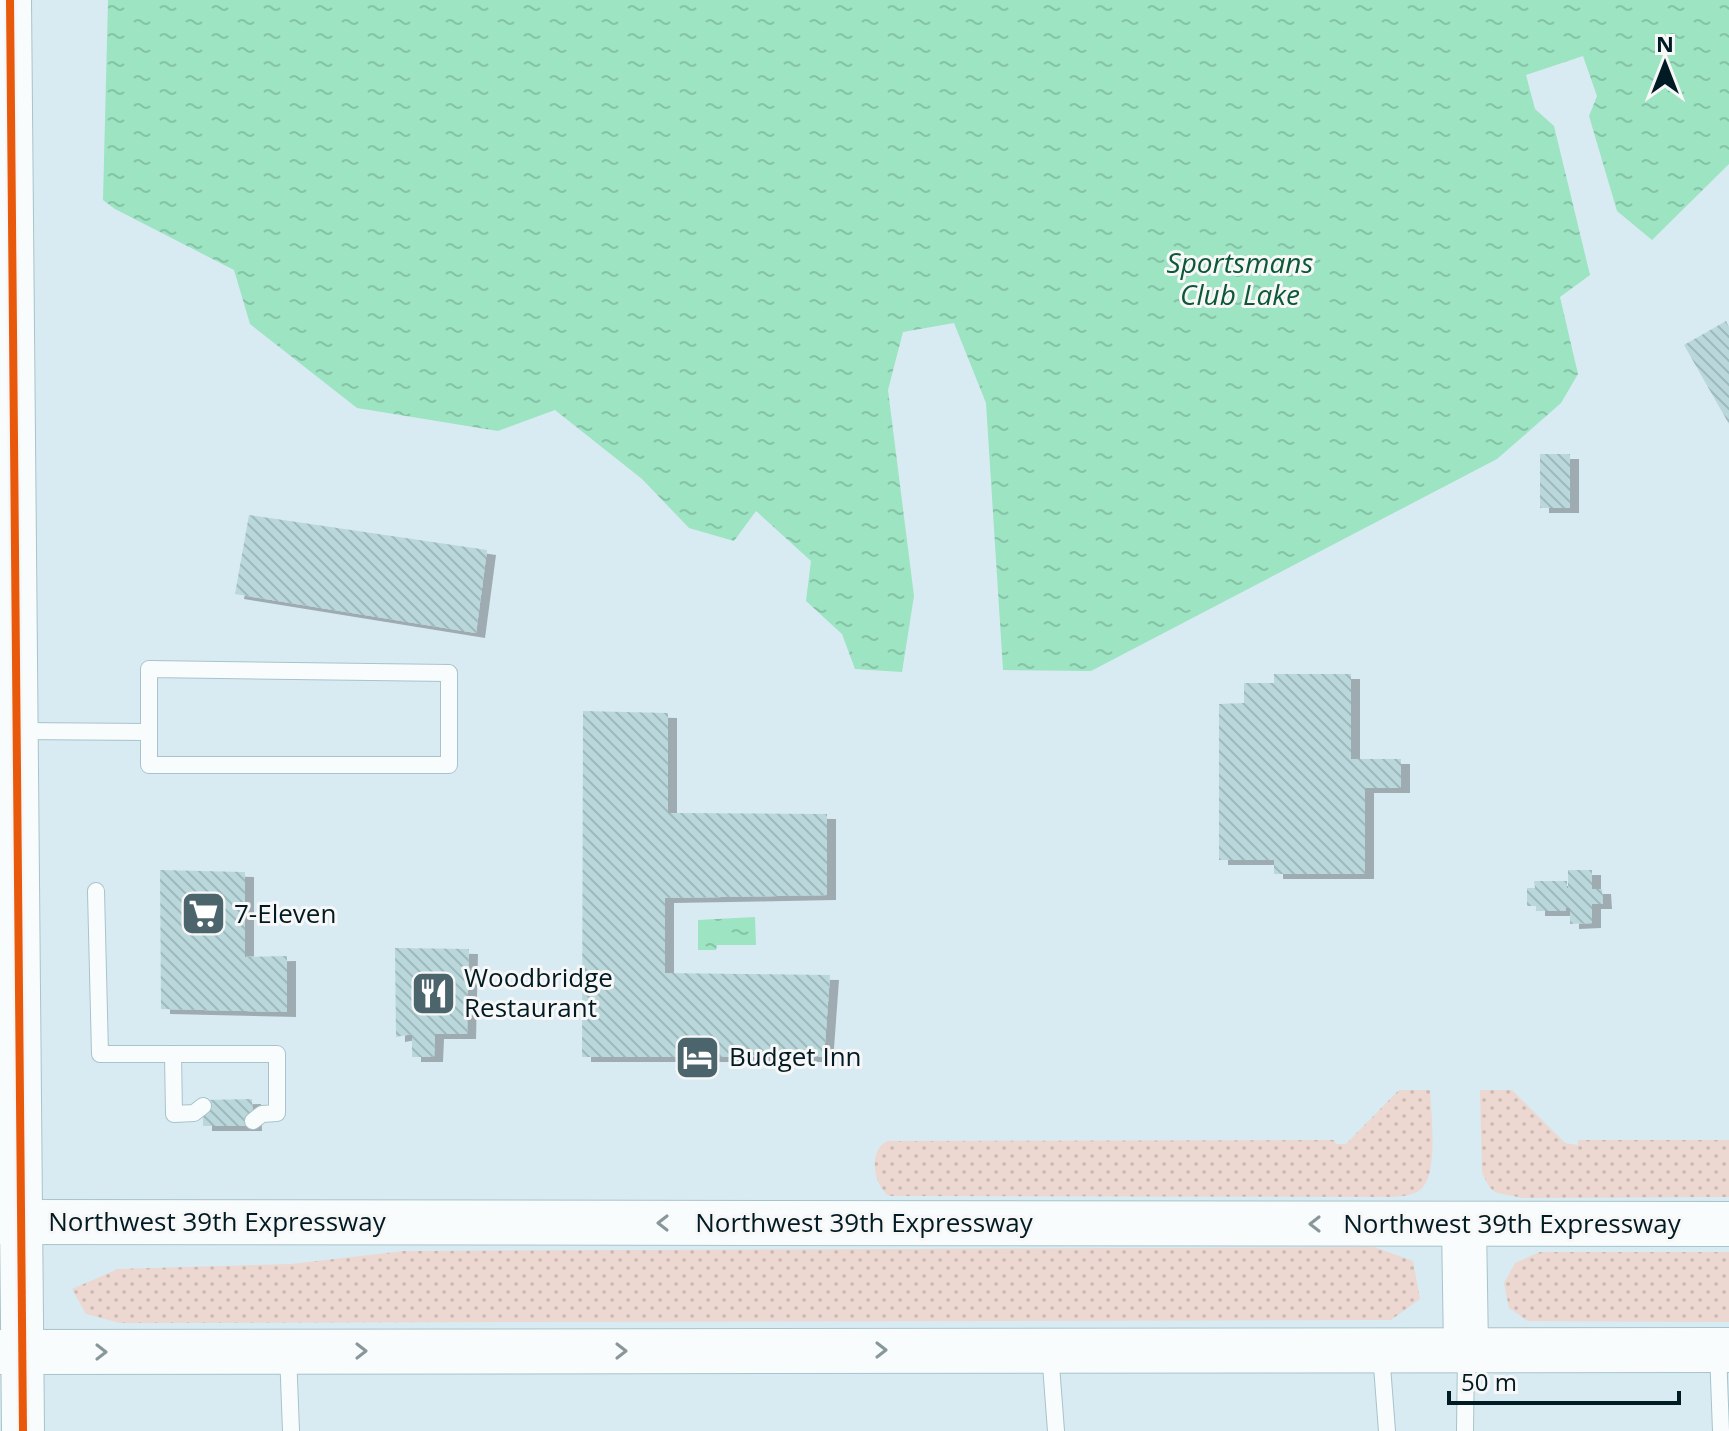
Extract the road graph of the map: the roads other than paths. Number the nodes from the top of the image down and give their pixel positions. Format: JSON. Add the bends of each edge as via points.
{"nodes":[{"id":1,"x":10,"y":0,"type":"edge"},
{"id":2,"x":7,"y":264,"type":"edge"},
{"id":3,"x":16,"y":731,"type":"junction"},
{"id":4,"x":149,"y":732,"type":"junction"},
{"id":5,"x":96,"y":891,"type":"dead end"},
{"id":6,"x":173,"y":1054,"type":"junction"},
{"id":7,"x":200,"y":1113,"type":"dead end"},
{"id":8,"x":256,"y":1114,"type":"dead end"},
{"id":9,"x":10,"y":1222,"type":"edge"},
{"id":10,"x":1464,"y":1224,"type":"junction"},
{"id":11,"x":1729,"y":1224,"type":"edge"},
{"id":12,"x":1381,"y":1349,"type":"junction"},
{"id":13,"x":1466,"y":1349,"type":"junction"},
{"id":14,"x":1050,"y":1350,"type":"junction"},
{"id":15,"x":1724,"y":1350,"type":"edge"},
{"id":16,"x":11,"y":1352,"type":"edge"},
{"id":17,"x":288,"y":1352,"type":"junction"},
{"id":18,"x":23,"y":1431,"type":"edge"},
{"id":19,"x":291,"y":1431,"type":"edge"},
{"id":20,"x":1056,"y":1431,"type":"edge"},
{"id":21,"x":1387,"y":1431,"type":"edge"},
{"id":22,"x":1465,"y":1431,"type":"edge"},
{"id":23,"x":1721,"y":1431,"type":"edge"}],
"edges":[{"from":1,"to":2,"type":"street"},
{"from":2,"to":3,"type":"street"},
{"from":3,"to":4,"type":"lane"},
{"from":3,"to":9,"type":"street"},
{"from":4,"to":4,"type":"lane","via":[[149,669],[449,673],[449,765],[149,765]]},
{"from":5,"to":6,"type":"lane","via":[[100,1054]]},
{"from":6,"to":7,"type":"lane","via":[[174,1114]]},
{"from":6,"to":8,"type":"lane","via":[[277,1054],[277,1113]]},
{"from":10,"to":9,"type":"highway","name":"Northwest 39th Expressway","one_way":true},
{"from":9,"to":16,"type":"street"},
{"from":10,"to":11,"type":"highway","name":"Northwest 39th Expressway"},
{"from":10,"to":13,"type":"highway"},
{"from":12,"to":13,"type":"highway"},
{"from":12,"to":14,"type":"highway"},
{"from":12,"to":21,"type":"lane"},
{"from":13,"to":15,"type":"highway"},
{"from":13,"to":22,"type":"lane"},
{"from":17,"to":14,"type":"highway","one_way":true},
{"from":14,"to":20,"type":"lane"},
{"from":15,"to":23,"type":"lane"},
{"from":16,"to":17,"type":"highway","one_way":true},
{"from":16,"to":18,"type":"street"},
{"from":17,"to":19,"type":"lane"}]}
